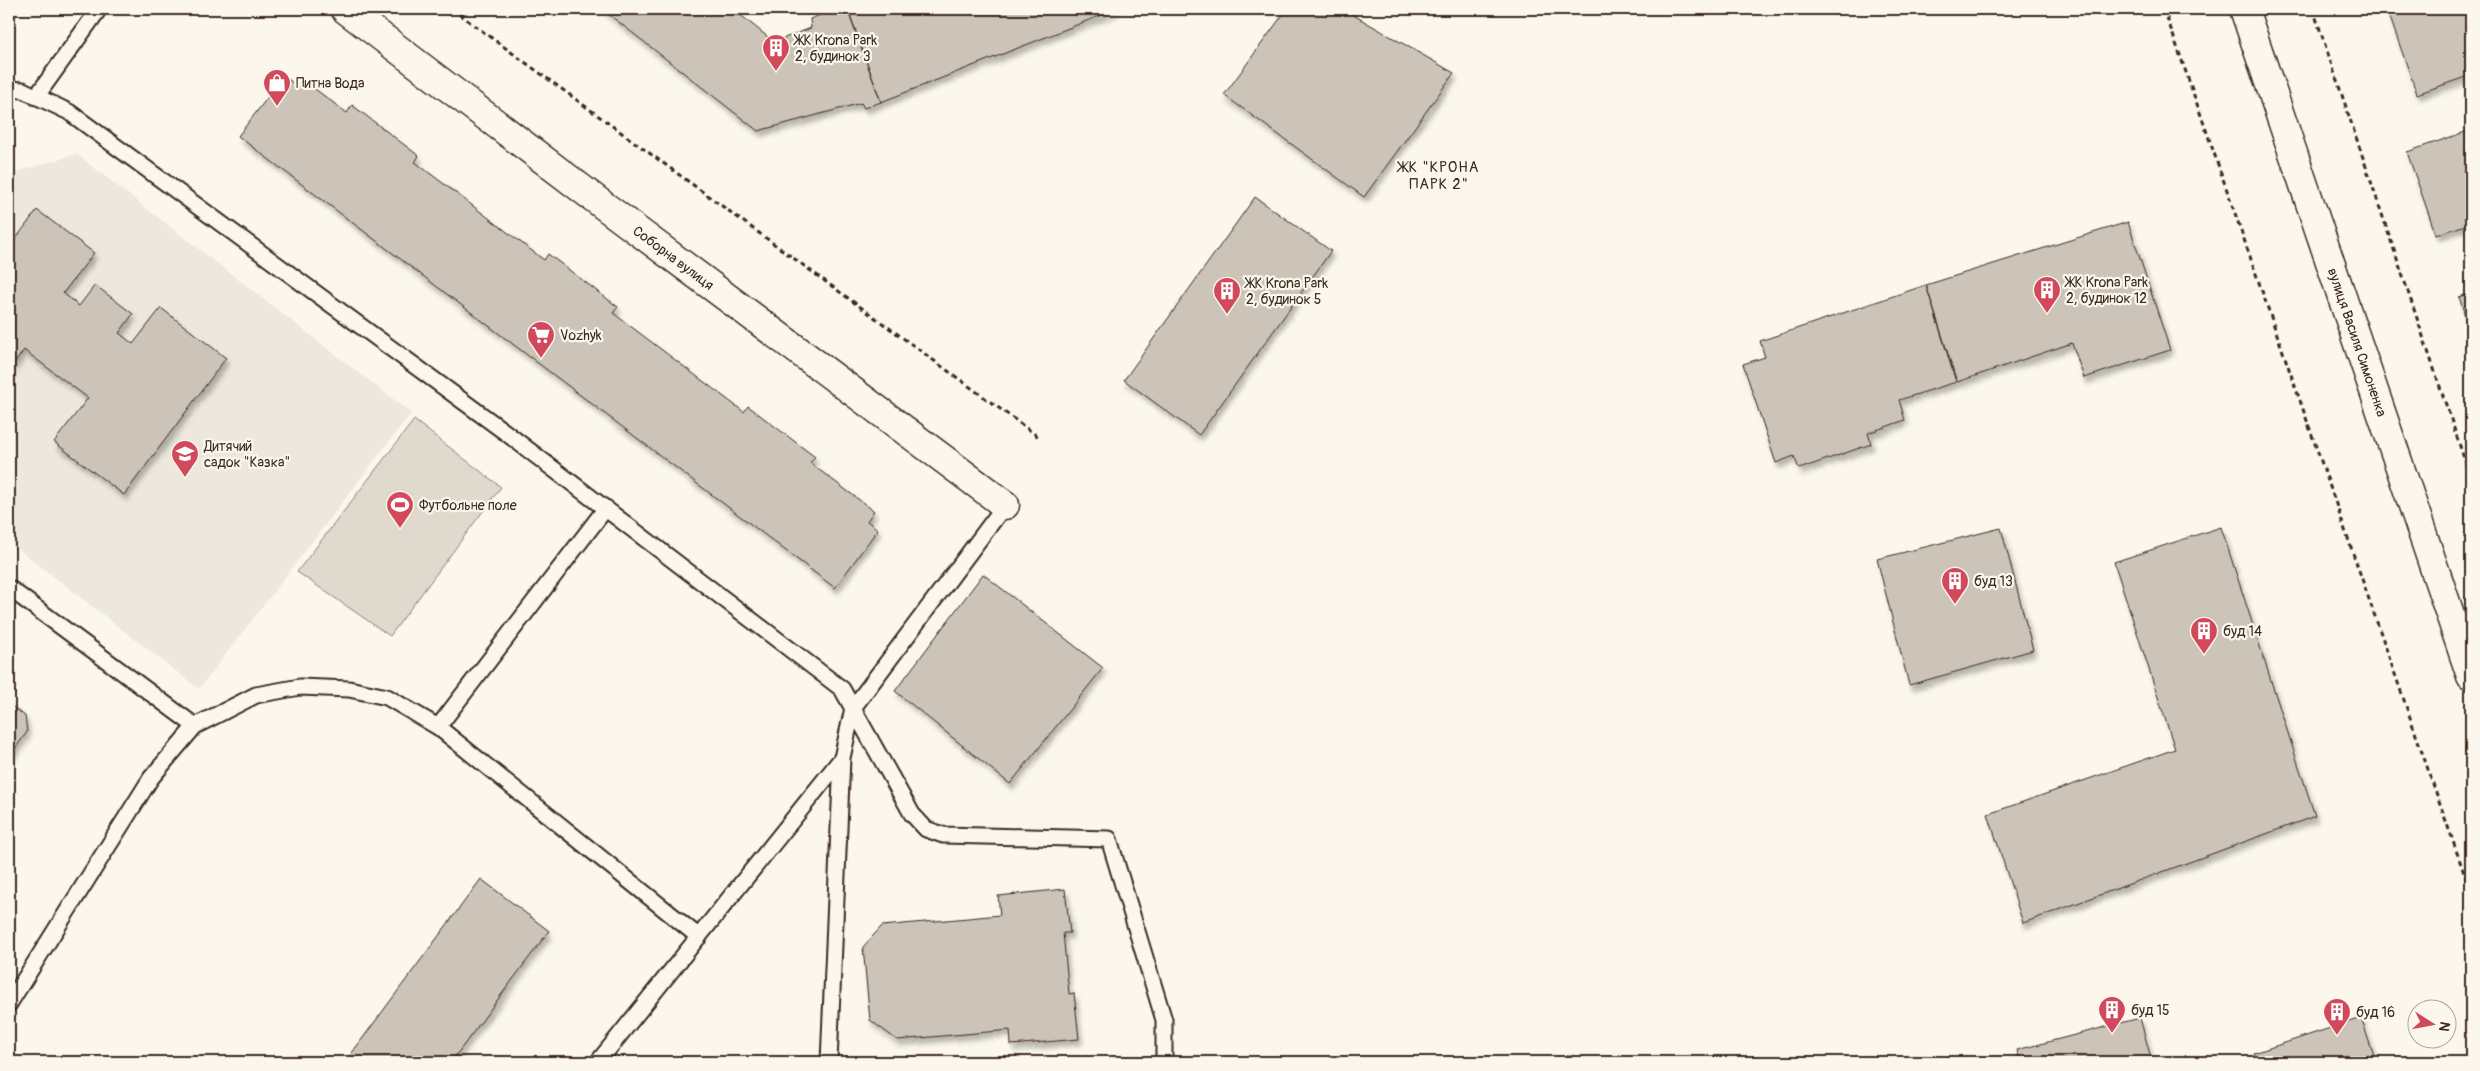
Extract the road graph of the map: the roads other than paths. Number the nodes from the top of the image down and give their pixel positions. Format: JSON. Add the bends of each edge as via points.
{"nodes":[{"id":1,"x":99,"y":9,"type":"edge"},
{"id":2,"x":345,"y":9,"type":"edge"},
{"id":3,"x":2244,"y":9,"type":"edge"},
{"id":4,"x":9,"y":89,"type":"edge"},
{"id":5,"x":36,"y":96,"type":"junction"},
{"id":6,"x":1005,"y":505,"type":"joint"},
{"id":7,"x":606,"y":508,"type":"junction"},
{"id":8,"x":9,"y":588,"type":"edge"},
{"id":9,"x":2471,"y":676,"type":"edge"},
{"id":10,"x":853,"y":708,"type":"junction"},
{"id":11,"x":195,"y":726,"type":"junction"},
{"id":12,"x":438,"y":727,"type":"junction"},
{"id":13,"x":842,"y":758,"type":"junction"},
{"id":14,"x":699,"y":937,"type":"junction"},
{"id":15,"x":9,"y":1004,"type":"edge"},
{"id":16,"x":598,"y":1062,"type":"edge"},
{"id":17,"x":829,"y":1062,"type":"edge"},
{"id":18,"x":1164,"y":1062,"type":"edge"}],
"edges":[{"from":1,"to":5,"type":"lane"},
{"from":2,"to":6,"type":"street","name":"Соборна вулиця"},
{"from":3,"to":9,"type":"street","name":"вулиця Василя Симоненка"},
{"from":4,"to":5,"type":"lane","via":[[23,90]]},
{"from":5,"to":7,"type":"lane","via":[[70,112]]},
{"from":6,"to":10,"type":"lane"},
{"from":7,"to":10,"type":"lane","via":[[842,689]]},
{"from":7,"to":12,"type":"lane"},
{"from":8,"to":11,"type":"lane"},
{"from":10,"to":13,"type":"lane"},
{"from":10,"to":18,"type":"lane","via":[[912,814],[926,829],[943,835],[1109,839],[1164,1020]]},
{"from":11,"to":12,"type":"lane","via":[[256,695],[300,687],[349,689],[387,697]]},
{"from":11,"to":15,"type":"lane","via":[[151,778]]},
{"from":12,"to":14,"type":"lane"},
{"from":13,"to":14,"type":"lane"},
{"from":13,"to":17,"type":"lane"},
{"from":14,"to":16,"type":"lane"}]}
